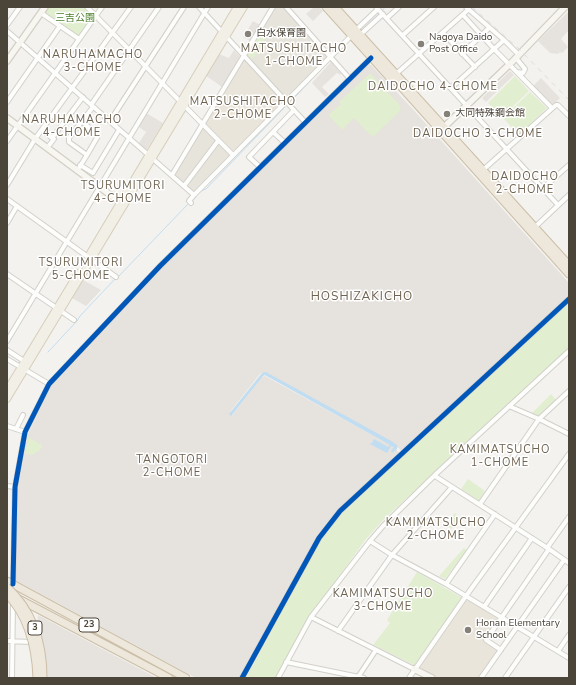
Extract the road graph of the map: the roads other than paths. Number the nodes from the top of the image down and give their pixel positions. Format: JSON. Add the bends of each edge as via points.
{"nodes":[{"id":1,"x":20,"y":7,"type":"edge"},
{"id":2,"x":45,"y":7,"type":"edge"},
{"id":3,"x":87,"y":7,"type":"edge"},
{"id":4,"x":102,"y":7,"type":"edge"},
{"id":5,"x":131,"y":7,"type":"edge"},
{"id":6,"x":159,"y":7,"type":"edge"},
{"id":7,"x":184,"y":7,"type":"edge"},
{"id":8,"x":200,"y":7,"type":"edge"},
{"id":9,"x":208,"y":7,"type":"edge"},
{"id":10,"x":237,"y":7,"type":"edge"},
{"id":11,"x":244,"y":7,"type":"edge"},
{"id":12,"x":273,"y":7,"type":"edge"},
{"id":13,"x":286,"y":7,"type":"edge"},
{"id":14,"x":326,"y":7,"type":"edge"},
{"id":15,"x":335,"y":7,"type":"edge"},
{"id":16,"x":399,"y":7,"type":"edge"},
{"id":17,"x":434,"y":7,"type":"edge"},
{"id":18,"x":565,"y":7,"type":"edge"},
{"id":19,"x":377,"y":8,"type":"edge"},
{"id":20,"x":467,"y":8,"type":"edge"},
{"id":21,"x":41,"y":13,"type":"junction"},
{"id":22,"x":205,"y":13,"type":"junction"},
{"id":23,"x":383,"y":14,"type":"junction"},
{"id":24,"x":96,"y":15,"type":"junction"},
{"id":25,"x":463,"y":15,"type":"junction"},
{"id":26,"x":387,"y":18,"type":"junction"},
{"id":27,"x":7,"y":25,"type":"edge"},
{"id":28,"x":60,"y":26,"type":"junction"},
{"id":29,"x":490,"y":28,"type":"junction"},
{"id":30,"x":7,"y":31,"type":"edge"},
{"id":31,"x":112,"y":33,"type":"junction"},
{"id":32,"x":224,"y":34,"type":"junction"},
{"id":33,"x":356,"y":34,"type":"junction"},
{"id":34,"x":443,"y":34,"type":"junction"},
{"id":35,"x":403,"y":35,"type":"junction"},
{"id":36,"x":482,"y":35,"type":"junction"},
{"id":37,"x":79,"y":38,"type":"junction"},
{"id":38,"x":504,"y":40,"type":"junction"},
{"id":39,"x":20,"y":42,"type":"junction"},
{"id":40,"x":494,"y":49,"type":"junction"},
{"id":41,"x":128,"y":50,"type":"junction"},
{"id":42,"x":244,"y":54,"type":"junction"},
{"id":43,"x":420,"y":54,"type":"junction"},
{"id":44,"x":462,"y":54,"type":"junction"},
{"id":45,"x":330,"y":56,"type":"junction"},
{"id":46,"x":517,"y":57,"type":"junction"},
{"id":47,"x":38,"y":58,"type":"junction"},
{"id":48,"x":371,"y":58,"type":"junction"},
{"id":49,"x":7,"y":61,"type":"edge"},
{"id":50,"x":510,"y":64,"type":"junction"},
{"id":51,"x":145,"y":67,"type":"junction"},
{"id":52,"x":475,"y":67,"type":"junction"},
{"id":53,"x":517,"y":72,"type":"junction"},
{"id":54,"x":55,"y":73,"type":"junction"},
{"id":55,"x":394,"y":76,"type":"junction"},
{"id":56,"x":350,"y":79,"type":"junction"},
{"id":57,"x":162,"y":84,"type":"junction"},
{"id":58,"x":72,"y":88,"type":"junction"},
{"id":59,"x":451,"y":88,"type":"junction"},
{"id":60,"x":83,"y":98,"type":"junction"},
{"id":61,"x":7,"y":102,"type":"edge"},
{"id":62,"x":286,"y":102,"type":"junction"},
{"id":63,"x":182,"y":103,"type":"junction"},
{"id":64,"x":466,"y":105,"type":"junction"},
{"id":65,"x":92,"y":106,"type":"junction"},
{"id":66,"x":552,"y":108,"type":"junction"},
{"id":67,"x":294,"y":110,"type":"junction"},
{"id":68,"x":569,"y":116,"type":"edge"},
{"id":69,"x":7,"y":118,"type":"edge"},
{"id":70,"x":82,"y":121,"type":"junction"},
{"id":71,"x":110,"y":121,"type":"junction"},
{"id":72,"x":305,"y":122,"type":"junction"},
{"id":73,"x":202,"y":124,"type":"junction"},
{"id":74,"x":17,"y":125,"type":"junction"},
{"id":75,"x":442,"y":129,"type":"junction"},
{"id":76,"x":42,"y":130,"type":"junction"},
{"id":77,"x":119,"y":130,"type":"junction"},
{"id":78,"x":273,"y":132,"type":"junction"},
{"id":79,"x":52,"y":138,"type":"junction"},
{"id":80,"x":129,"y":138,"type":"junction"},
{"id":81,"x":35,"y":139,"type":"junction"},
{"id":82,"x":7,"y":141,"type":"edge"},
{"id":83,"x":218,"y":141,"type":"junction"},
{"id":84,"x":284,"y":143,"type":"junction"},
{"id":85,"x":47,"y":148,"type":"junction"},
{"id":86,"x":506,"y":150,"type":"junction"},
{"id":87,"x":87,"y":155,"type":"junction"},
{"id":88,"x":233,"y":155,"type":"junction"},
{"id":89,"x":150,"y":156,"type":"junction"},
{"id":90,"x":569,"y":164,"type":"edge"},
{"id":91,"x":260,"y":167,"type":"junction"},
{"id":92,"x":79,"y":168,"type":"junction"},
{"id":93,"x":483,"y":170,"type":"junction"},
{"id":94,"x":172,"y":175,"type":"junction"},
{"id":95,"x":7,"y":185,"type":"edge"},
{"id":96,"x":184,"y":186,"type":"junction"},
{"id":97,"x":100,"y":187,"type":"junction"},
{"id":98,"x":542,"y":189,"type":"junction"},
{"id":99,"x":194,"y":195,"type":"junction"},
{"id":100,"x":569,"y":196,"type":"edge"},
{"id":101,"x":7,"y":199,"type":"edge"},
{"id":102,"x":190,"y":202,"type":"dead end"},
{"id":103,"x":122,"y":203,"type":"junction"},
{"id":104,"x":17,"y":206,"type":"junction"},
{"id":105,"x":558,"y":206,"type":"junction"},
{"id":106,"x":7,"y":223,"type":"edge"},
{"id":107,"x":532,"y":229,"type":"junction"},
{"id":108,"x":66,"y":242,"type":"junction"},
{"id":109,"x":89,"y":258,"type":"junction"},
{"id":110,"x":569,"y":265,"type":"edge"},
{"id":111,"x":569,"y":274,"type":"edge"},
{"id":112,"x":7,"y":275,"type":"edge"},
{"id":113,"x":116,"y":277,"type":"dead end"},
{"id":114,"x":36,"y":294,"type":"junction"},
{"id":115,"x":569,"y":299,"type":"edge"},
{"id":116,"x":58,"y":310,"type":"junction"},
{"id":117,"x":74,"y":320,"type":"dead end"},
{"id":118,"x":7,"y":341,"type":"edge"},
{"id":119,"x":7,"y":350,"type":"edge"},
{"id":120,"x":569,"y":351,"type":"edge"},
{"id":121,"x":7,"y":359,"type":"edge"},
{"id":122,"x":24,"y":361,"type":"junction"},
{"id":123,"x":23,"y":369,"type":"junction"},
{"id":124,"x":49,"y":384,"type":"junction"},
{"id":125,"x":7,"y":390,"type":"edge"},
{"id":126,"x":569,"y":392,"type":"edge"},
{"id":127,"x":7,"y":399,"type":"edge"},
{"id":128,"x":509,"y":406,"type":"junction"},
{"id":129,"x":23,"y":415,"type":"dead end"},
{"id":130,"x":539,"y":419,"type":"junction"},
{"id":131,"x":7,"y":426,"type":"edge"},
{"id":132,"x":16,"y":429,"type":"junction"},
{"id":133,"x":25,"y":432,"type":"junction"},
{"id":134,"x":569,"y":434,"type":"edge"},
{"id":135,"x":569,"y":454,"type":"edge"},
{"id":136,"x":435,"y":476,"type":"junction"},
{"id":137,"x":7,"y":486,"type":"edge"},
{"id":138,"x":15,"y":487,"type":"junction"},
{"id":139,"x":452,"y":487,"type":"junction"},
{"id":140,"x":480,"y":504,"type":"junction"},
{"id":141,"x":496,"y":514,"type":"junction"},
{"id":142,"x":569,"y":517,"type":"edge"},
{"id":143,"x":516,"y":527,"type":"junction"},
{"id":144,"x":532,"y":538,"type":"junction"},
{"id":145,"x":370,"y":541,"type":"junction"},
{"id":146,"x":548,"y":548,"type":"junction"},
{"id":147,"x":392,"y":556,"type":"junction"},
{"id":148,"x":564,"y":560,"type":"junction"},
{"id":149,"x":569,"y":563,"type":"edge"},
{"id":150,"x":9,"y":584,"type":"edge"},
{"id":151,"x":446,"y":584,"type":"junction"},
{"id":152,"x":569,"y":586,"type":"edge"},
{"id":153,"x":9,"y":594,"type":"edge"},
{"id":154,"x":466,"y":596,"type":"junction"},
{"id":155,"x":32,"y":606,"type":"junction"},
{"id":156,"x":484,"y":607,"type":"junction"},
{"id":157,"x":311,"y":617,"type":"junction"},
{"id":158,"x":501,"y":618,"type":"junction"},
{"id":159,"x":517,"y":628,"type":"junction"},
{"id":160,"x":338,"y":630,"type":"junction"},
{"id":161,"x":569,"y":635,"type":"edge"},
{"id":162,"x":534,"y":637,"type":"junction"},
{"id":163,"x":7,"y":642,"type":"edge"},
{"id":164,"x":12,"y":642,"type":"junction"},
{"id":165,"x":31,"y":642,"type":"junction"},
{"id":166,"x":376,"y":650,"type":"junction"},
{"id":167,"x":501,"y":650,"type":"junction"},
{"id":168,"x":558,"y":651,"type":"junction"},
{"id":169,"x":569,"y":658,"type":"edge"},
{"id":170,"x":286,"y":662,"type":"junction"},
{"id":171,"x":414,"y":669,"type":"junction"},
{"id":172,"x":349,"y":676,"type":"edge"},
{"id":173,"x":167,"y":677,"type":"edge"},
{"id":174,"x":358,"y":677,"type":"junction"},
{"id":175,"x":12,"y":678,"type":"edge"},
{"id":176,"x":37,"y":678,"type":"edge"},
{"id":177,"x":43,"y":678,"type":"edge"},
{"id":178,"x":186,"y":678,"type":"edge"},
{"id":179,"x":242,"y":678,"type":"edge"},
{"id":180,"x":278,"y":678,"type":"edge"},
{"id":181,"x":364,"y":678,"type":"edge"},
{"id":182,"x":409,"y":678,"type":"edge"},
{"id":183,"x":432,"y":678,"type":"edge"},
{"id":184,"x":481,"y":678,"type":"edge"},
{"id":185,"x":504,"y":678,"type":"edge"}],
"edges":[{"from":1,"to":27,"type":"street"},
{"from":2,"to":21,"type":"street"},
{"from":3,"to":24,"type":"street"},
{"from":4,"to":24,"type":"street"},
{"from":5,"to":31,"type":"street"},
{"from":6,"to":41,"type":"street"},
{"from":7,"to":51,"type":"street"},
{"from":8,"to":22,"type":"street"},
{"from":9,"to":22,"type":"street"},
{"from":10,"to":32,"type":"main road"},
{"from":11,"to":32,"type":"main road"},
{"from":12,"to":42,"type":"street"},
{"from":13,"to":45,"type":"street"},
{"from":14,"to":33,"type":"highway"},
{"from":15,"to":33,"type":"highway"},
{"from":16,"to":26,"type":"street"},
{"from":17,"to":35,"type":"street"},
{"from":18,"to":46,"type":"street"},
{"from":19,"to":23,"type":"street"},
{"from":19,"to":33,"type":"street"},
{"from":20,"to":25,"type":"street"},
{"from":20,"to":29,"type":"street"},
{"from":21,"to":28,"type":"street"},
{"from":21,"to":39,"type":"street"},
{"from":22,"to":32,"type":"street"},
{"from":22,"to":57,"type":"street"},
{"from":23,"to":26,"type":"street"},
{"from":23,"to":33,"type":"street"},
{"from":24,"to":31,"type":"street"},
{"from":24,"to":37,"type":"street"},
{"from":25,"to":34,"type":"street"},
{"from":25,"to":36,"type":"street"},
{"from":26,"to":35,"type":"street"},
{"from":28,"to":37,"type":"street"},
{"from":28,"to":47,"type":"street"},
{"from":29,"to":36,"type":"street"},
{"from":29,"to":38,"type":"street"},
{"from":30,"to":39,"type":"street"},
{"from":31,"to":41,"type":"street"},
{"from":31,"to":58,"type":"street"},
{"from":32,"to":42,"type":"street"},
{"from":32,"to":63,"type":"main road"},
{"from":33,"to":45,"type":"street"},
{"from":33,"to":48,"type":"highway"},
{"from":33,"to":55,"type":"highway"},
{"from":34,"to":43,"type":"street"},
{"from":34,"to":44,"type":"street"},
{"from":35,"to":43,"type":"street"},
{"from":36,"to":40,"type":"street"},
{"from":36,"to":44,"type":"street"},
{"from":37,"to":54,"type":"street"},
{"from":38,"to":40,"type":"street"},
{"from":38,"to":46,"type":"street"},
{"from":39,"to":47,"type":"street"},
{"from":39,"to":49,"type":"street"},
{"from":40,"to":50,"type":"street"},
{"from":40,"to":52,"type":"street"},
{"from":41,"to":51,"type":"street"},
{"from":41,"to":65,"type":"street"},
{"from":42,"to":62,"type":"street"},
{"from":42,"to":73,"type":"street"},
{"from":43,"to":55,"type":"street"},
{"from":43,"to":59,"type":"street"},
{"from":44,"to":52,"type":"street"},
{"from":45,"to":56,"type":"street"},
{"from":45,"to":62,"type":"street"},
{"from":46,"to":50,"type":"street"},
{"from":46,"to":53,"type":"street","via":[[525,69],[523,73]]},
{"from":47,"to":54,"type":"street"},
{"from":47,"to":61,"type":"street"},
{"from":48,"to":55,"type":"highway"},
{"from":48,"to":56,"type":"street"},
{"from":50,"to":53,"type":"street"},
{"from":50,"to":64,"type":"street"},
{"from":51,"to":57,"type":"street"},
{"from":51,"to":71,"type":"street"},
{"from":52,"to":59,"type":"street"},
{"from":53,"to":66,"type":"street"},
{"from":54,"to":58,"type":"street"},
{"from":54,"to":74,"type":"street"},
{"from":55,"to":75,"type":"highway"},
{"from":56,"to":72,"type":"street"},
{"from":57,"to":63,"type":"street"},
{"from":57,"to":80,"type":"street"},
{"from":58,"to":60,"type":"street"},
{"from":58,"to":76,"type":"street"},
{"from":59,"to":64,"type":"street"},
{"from":60,"to":65,"type":"street"},
{"from":60,"to":79,"type":"street"},
{"from":62,"to":67,"type":"street"},
{"from":62,"to":88,"type":"street"},
{"from":63,"to":73,"type":"street"},
{"from":63,"to":89,"type":"main road"},
{"from":64,"to":75,"type":"street"},
{"from":64,"to":86,"type":"street"},
{"from":65,"to":70,"type":"street"},
{"from":65,"to":71,"type":"street"},
{"from":66,"to":68,"type":"street","via":[[558,104]]},
{"from":66,"to":86,"type":"street"},
{"from":67,"to":72,"type":"street"},
{"from":67,"to":78,"type":"street"},
{"from":69,"to":74,"type":"street"},
{"from":70,"to":87,"type":"street","via":[[98,136]]},
{"from":70,"to":87,"type":"street","via":[[69,138],[69,142]]},
{"from":71,"to":77,"type":"street"},
{"from":72,"to":84,"type":"street"},
{"from":73,"to":83,"type":"street"},
{"from":73,"to":94,"type":"street"},
{"from":74,"to":81,"type":"street"},
{"from":74,"to":82,"type":"street"},
{"from":75,"to":93,"type":"highway"},
{"from":75,"to":107,"type":"highway"},
{"from":76,"to":79,"type":"street"},
{"from":76,"to":81,"type":"street"},
{"from":77,"to":80,"type":"street"},
{"from":77,"to":92,"type":"street","via":[[93,173]]},
{"from":78,"to":84,"type":"street"},
{"from":78,"to":91,"type":"street","via":[[249,157]]},
{"from":79,"to":85,"type":"street","via":[[54,139]]},
{"from":80,"to":89,"type":"street"},
{"from":80,"to":97,"type":"street"},
{"from":81,"to":85,"type":"street"},
{"from":81,"to":95,"type":"street"},
{"from":83,"to":88,"type":"street"},
{"from":83,"to":96,"type":"street"},
{"from":84,"to":91,"type":"street"},
{"from":85,"to":92,"type":"street"},
{"from":86,"to":93,"type":"street"},
{"from":86,"to":98,"type":"street"},
{"from":87,"to":92,"type":"street"},
{"from":88,"to":99,"type":"street"},
{"from":89,"to":94,"type":"street"},
{"from":89,"to":103,"type":"main road"},
{"from":90,"to":98,"type":"street"},
{"from":91,"to":124,"type":"street","via":[[160,266]]},
{"from":92,"to":97,"type":"street"},
{"from":93,"to":107,"type":"highway"},
{"from":94,"to":96,"type":"street"},
{"from":96,"to":99,"type":"street"},
{"from":97,"to":103,"type":"street"},
{"from":97,"to":108,"type":"street"},
{"from":98,"to":105,"type":"street"},
{"from":99,"to":102,"type":"street"},
{"from":100,"to":105,"type":"street"},
{"from":101,"to":104,"type":"street"},
{"from":103,"to":109,"type":"main road"},
{"from":104,"to":106,"type":"street"},
{"from":104,"to":108,"type":"street"},
{"from":105,"to":107,"type":"street"},
{"from":107,"to":110,"type":"highway"},
{"from":107,"to":111,"type":"highway"},
{"from":108,"to":109,"type":"street"},
{"from":108,"to":114,"type":"street"},
{"from":109,"to":113,"type":"street"},
{"from":109,"to":116,"type":"main road"},
{"from":112,"to":114,"type":"street"},
{"from":114,"to":116,"type":"street"},
{"from":114,"to":118,"type":"street"},
{"from":115,"to":179,"type":"street","via":[[340,511],[319,538]]},
{"from":116,"to":117,"type":"street"},
{"from":116,"to":122,"type":"main road"},
{"from":116,"to":123,"type":"main road"},
{"from":119,"to":122,"type":"street"},
{"from":120,"to":128,"type":"street"},
{"from":121,"to":123,"type":"street"},
{"from":122,"to":123,"type":"main road"},
{"from":123,"to":124,"type":"street"},
{"from":123,"to":125,"type":"main road"},
{"from":123,"to":127,"type":"main road"},
{"from":124,"to":133,"type":"street"},
{"from":126,"to":130,"type":"street"},
{"from":128,"to":130,"type":"street"},
{"from":128,"to":136,"type":"street"},
{"from":129,"to":132,"type":"street"},
{"from":130,"to":134,"type":"street"},
{"from":130,"to":140,"type":"street"},
{"from":131,"to":132,"type":"street"},
{"from":132,"to":133,"type":"street"},
{"from":133,"to":138,"type":"street"},
{"from":135,"to":143,"type":"street"},
{"from":136,"to":139,"type":"street"},
{"from":136,"to":145,"type":"street"},
{"from":137,"to":138,"type":"street"},
{"from":138,"to":150,"type":"street"},
{"from":139,"to":140,"type":"street"},
{"from":139,"to":147,"type":"street"},
{"from":140,"to":141,"type":"street"},
{"from":141,"to":143,"type":"street"},
{"from":141,"to":151,"type":"street"},
{"from":142,"to":146,"type":"street"},
{"from":143,"to":144,"type":"street"},
{"from":143,"to":154,"type":"street"},
{"from":144,"to":146,"type":"street"},
{"from":144,"to":156,"type":"street"},
{"from":145,"to":147,"type":"street"},
{"from":145,"to":157,"type":"street"},
{"from":146,"to":148,"type":"street"},
{"from":146,"to":158,"type":"street"},
{"from":147,"to":151,"type":"street"},
{"from":147,"to":160,"type":"street"},
{"from":148,"to":149,"type":"street"},
{"from":148,"to":159,"type":"street"},
{"from":150,"to":177,"type":"highway","number":"3","bridge":true,"via":[[37,632]]},
{"from":150,"to":178,"type":"highway","number":"23"},
{"from":151,"to":154,"type":"street"},
{"from":152,"to":162,"type":"street"},
{"from":153,"to":155,"type":"highway","number":"23"},
{"from":153,"to":164,"type":"street"},
{"from":153,"to":176,"type":"highway","number":"3","bridge":true,"via":[[29,628]]},
{"from":154,"to":156,"type":"street"},
{"from":154,"to":171,"type":"street"},
{"from":155,"to":165,"type":"street"},
{"from":155,"to":173,"type":"highway","number":"23"},
{"from":156,"to":158,"type":"street"},
{"from":157,"to":160,"type":"street"},
{"from":157,"to":170,"type":"street"},
{"from":158,"to":159,"type":"street"},
{"from":158,"to":167,"type":"street","via":[[486,640]]},
{"from":159,"to":162,"type":"street"},
{"from":159,"to":167,"type":"street"},
{"from":160,"to":166,"type":"street"},
{"from":161,"to":168,"type":"street"},
{"from":162,"to":168,"type":"street"},
{"from":162,"to":185,"type":"street"},
{"from":163,"to":164,"type":"street"},
{"from":164,"to":165,"type":"street"},
{"from":164,"to":175,"type":"street"},
{"from":165,"to":176,"type":"street"},
{"from":166,"to":171,"type":"street"},
{"from":166,"to":174,"type":"street"},
{"from":167,"to":184,"type":"street"},
{"from":168,"to":169,"type":"street"},
{"from":170,"to":172,"type":"street"},
{"from":170,"to":180,"type":"street"},
{"from":171,"to":182,"type":"street"},
{"from":171,"to":183,"type":"street"},
{"from":172,"to":174,"type":"street"},
{"from":174,"to":181,"type":"street"}]}
